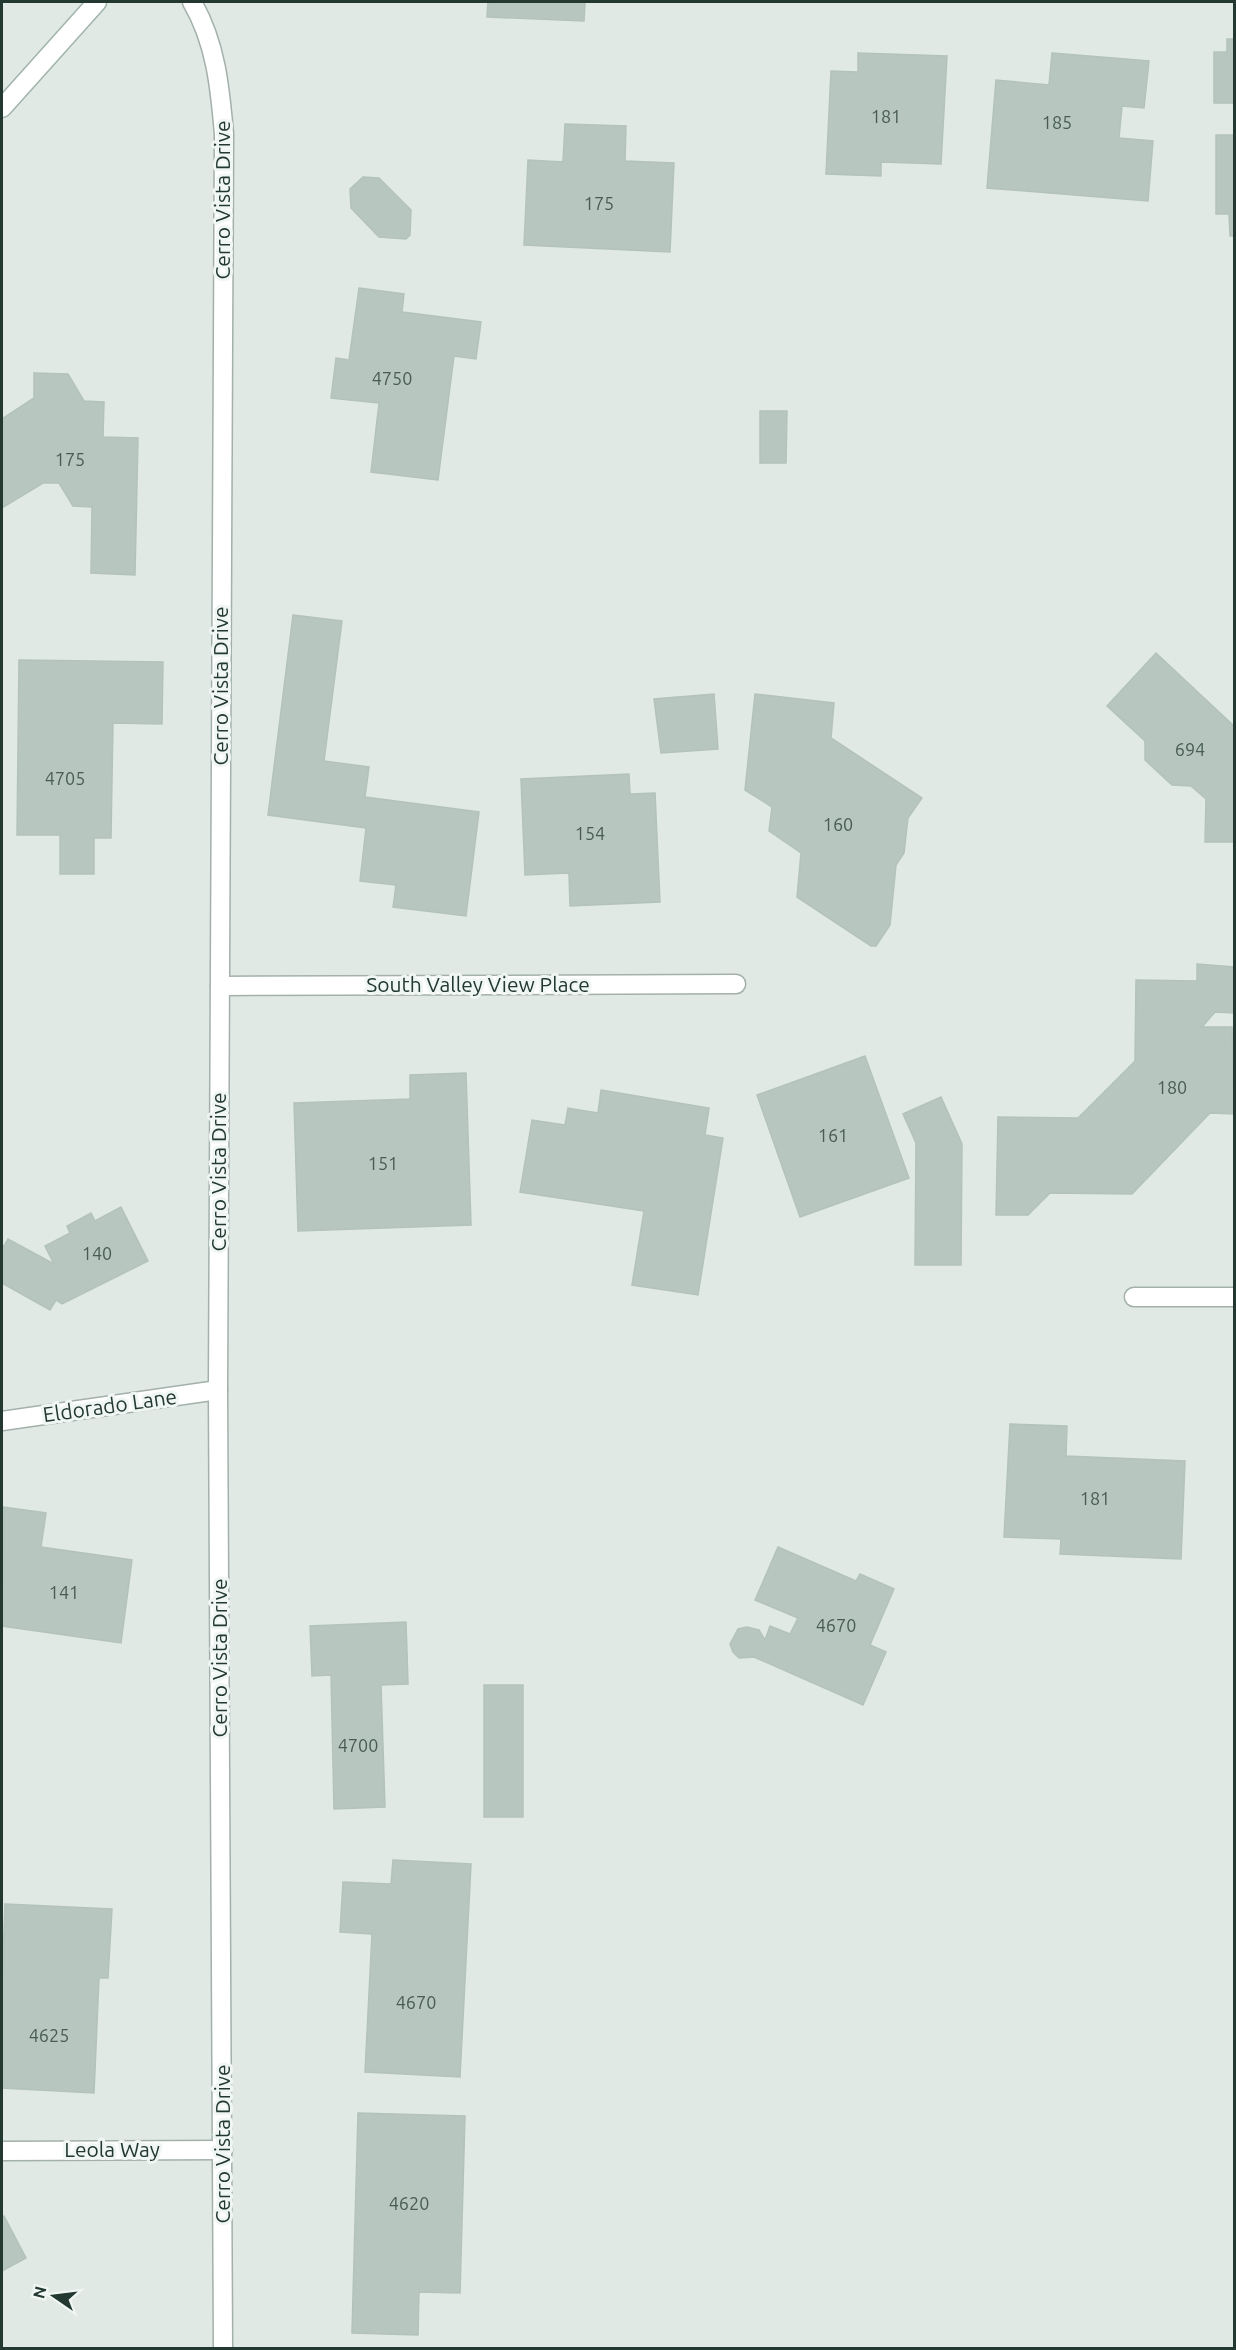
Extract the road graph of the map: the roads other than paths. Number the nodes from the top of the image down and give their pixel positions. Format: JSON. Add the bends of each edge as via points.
{"nodes":[{"id":1,"x":97,"y":2,"type":"edge"},
{"id":2,"x":192,"y":2,"type":"edge"},
{"id":3,"x":2,"y":108,"type":"edge"},
{"id":4,"x":736,"y":984,"type":"dead end"},
{"id":5,"x":220,"y":986,"type":"junction"},
{"id":6,"x":1134,"y":1297,"type":"dead end"},
{"id":7,"x":1234,"y":1297,"type":"edge"},
{"id":8,"x":218,"y":1390,"type":"junction"},
{"id":9,"x":2,"y":1421,"type":"edge"},
{"id":10,"x":223,"y":2150,"type":"junction"},
{"id":11,"x":2,"y":2151,"type":"edge"},
{"id":12,"x":223,"y":2349,"type":"edge"}],
"edges":[{"from":1,"to":3,"type":"street"},
{"from":2,"to":5,"type":"street","name":"Cerro Vista Drive","via":[[200,14],[218,69],[224,134]]},
{"from":4,"to":5,"type":"street","name":"South Valley View Place"},
{"from":5,"to":8,"type":"street","name":"Cerro Vista Drive"},
{"from":6,"to":7,"type":"street"},
{"from":8,"to":9,"type":"street","name":"Eldorado Lane"},
{"from":8,"to":10,"type":"street","name":"Cerro Vista Drive"},
{"from":10,"to":11,"type":"street","name":"Leola Way"},
{"from":10,"to":12,"type":"street","name":"Cerro Vista Drive"}]}
